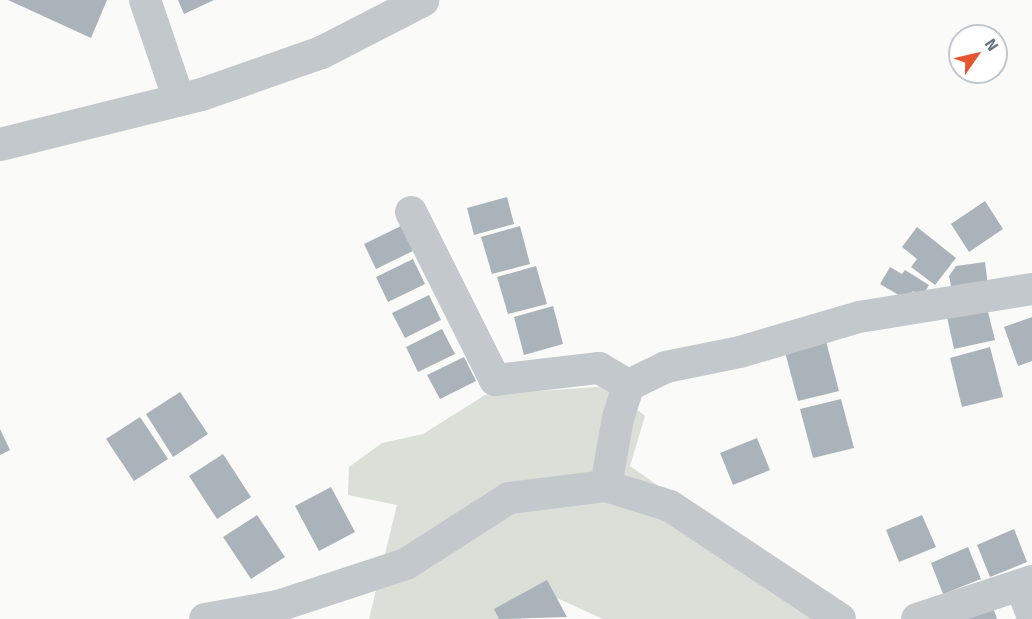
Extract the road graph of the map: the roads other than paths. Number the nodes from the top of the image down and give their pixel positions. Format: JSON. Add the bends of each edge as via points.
{"nodes":[{"id":1,"x":144,"y":0,"type":"edge"},
{"id":2,"x":422,"y":0,"type":"edge"},
{"id":3,"x":179,"y":100,"type":"junction"},
{"id":4,"x":0,"y":144,"type":"edge"},
{"id":5,"x":411,"y":212,"type":"dead end"},
{"id":6,"x":1032,"y":289,"type":"edge"},
{"id":7,"x":629,"y":385,"type":"junction"},
{"id":8,"x":606,"y":486,"type":"junction"},
{"id":9,"x":1026,"y":583,"type":"edge"},
{"id":10,"x":1032,"y":615,"type":"edge"},
{"id":11,"x":205,"y":619,"type":"edge"},
{"id":12,"x":840,"y":619,"type":"edge"},
{"id":13,"x":917,"y":619,"type":"edge"}],
"edges":[{"from":1,"to":3,"type":"street"},
{"from":2,"to":3,"type":"street","via":[[321,52]]},
{"from":3,"to":4,"type":"street"},
{"from":5,"to":7,"type":"street","via":[[495,380],[599,368]]},
{"from":6,"to":7,"type":"street","via":[[858,317],[740,352],[666,367]]},
{"from":7,"to":8,"type":"street","via":[[618,418]]},
{"from":8,"to":11,"type":"street","via":[[509,498],[406,564],[278,606]]},
{"from":8,"to":12,"type":"street","via":[[670,506]]},
{"from":9,"to":10,"type":"street"},
{"from":9,"to":13,"type":"street"}]}
